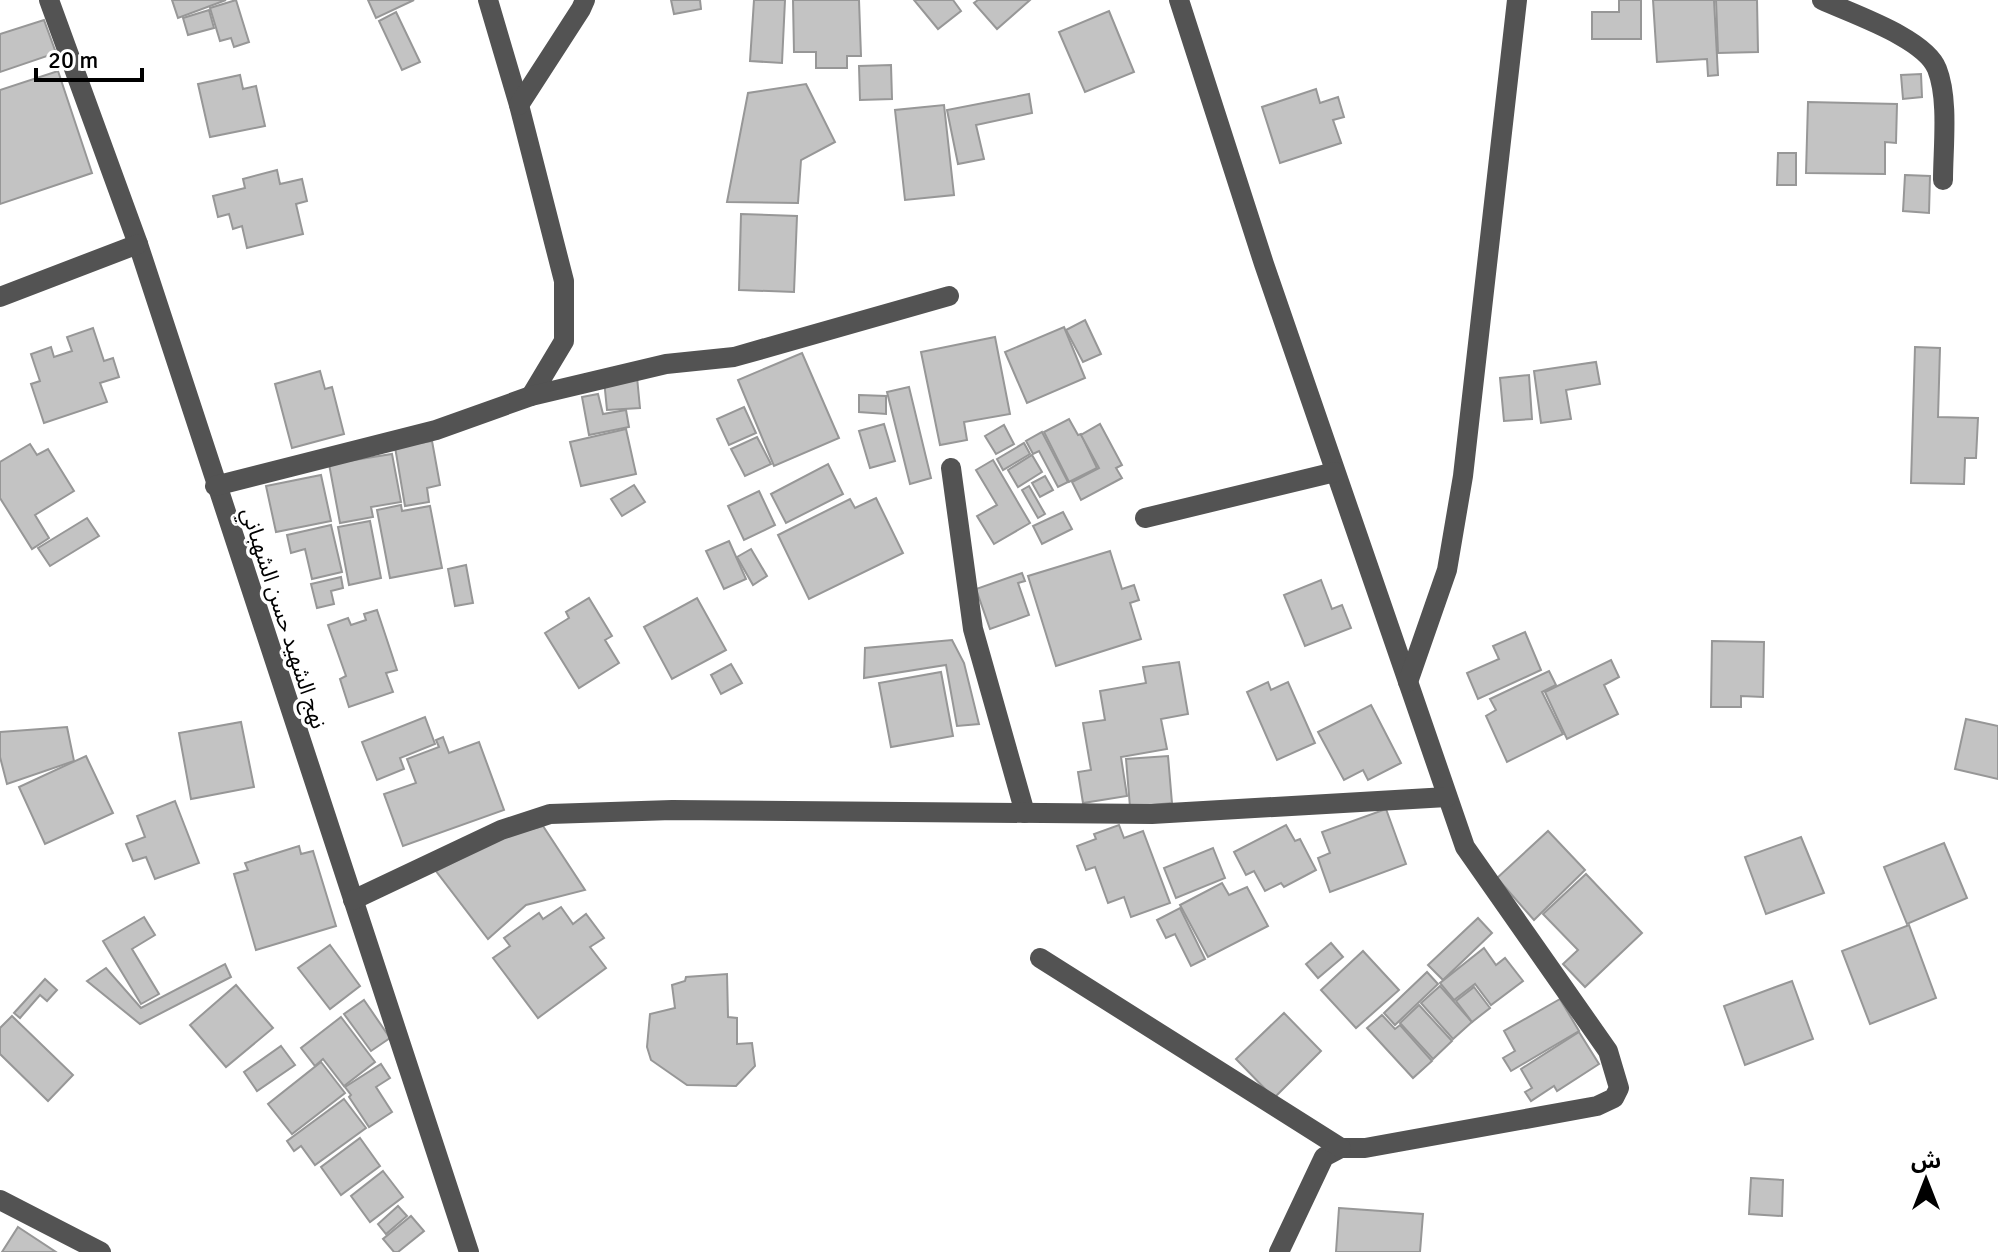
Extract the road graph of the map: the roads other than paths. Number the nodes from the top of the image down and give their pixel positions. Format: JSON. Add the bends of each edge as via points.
{"nodes":[{"id":1,"x":49,"y":0,"type":"edge"},
{"id":2,"x":488,"y":0,"type":"edge"},
{"id":3,"x":585,"y":0,"type":"edge"},
{"id":4,"x":1179,"y":0,"type":"edge"},
{"id":5,"x":1517,"y":0,"type":"edge"},
{"id":6,"x":1822,"y":0,"type":"edge"},
{"id":7,"x":519,"y":105,"type":"junction"},
{"id":8,"x":1943,"y":180,"type":"dead end"},
{"id":9,"x":138,"y":244,"type":"junction"},
{"id":10,"x":949,"y":296,"type":"dead end"},
{"id":11,"x":0,"y":297,"type":"edge"},
{"id":12,"x":531,"y":396,"type":"junction"},
{"id":13,"x":951,"y":468,"type":"dead end"},
{"id":14,"x":1335,"y":472,"type":"junction"},
{"id":15,"x":215,"y":486,"type":"junction"},
{"id":16,"x":1145,"y":518,"type":"dead end"},
{"id":17,"x":1408,"y":682,"type":"junction"},
{"id":18,"x":1447,"y":797,"type":"junction"},
{"id":19,"x":1025,"y":813,"type":"junction"},
{"id":20,"x":353,"y":900,"type":"junction"},
{"id":21,"x":1040,"y":958,"type":"dead end"},
{"id":22,"x":1341,"y":1148,"type":"junction"},
{"id":23,"x":0,"y":1200,"type":"edge"},
{"id":24,"x":101,"y":1252,"type":"edge"},
{"id":25,"x":469,"y":1252,"type":"edge"},
{"id":26,"x":1279,"y":1252,"type":"edge"}],
"edges":[{"from":1,"to":9,"type":"street","name":"نهج الشهيد حسن الشهباني"},
{"from":2,"to":7,"type":"street"},
{"from":3,"to":7,"type":"street"},
{"from":4,"to":14,"type":"street"},
{"from":5,"to":17,"type":"street","via":[[1463,476],[1447,570]]},
{"from":6,"to":8,"type":"street","via":[[1912,40],[1936,66],[1943,90]]},
{"from":7,"to":12,"type":"street","via":[[564,281],[564,341]]},
{"from":9,"to":11,"type":"street"},
{"from":9,"to":15,"type":"street","name":"نهج الشهيد حسن الشهباني"},
{"from":10,"to":12,"type":"street","via":[[734,357],[666,364]]},
{"from":12,"to":15,"type":"street","via":[[436,430]]},
{"from":13,"to":19,"type":"street","via":[[973,629]]},
{"from":14,"to":16,"type":"street"},
{"from":14,"to":17,"type":"street"},
{"from":15,"to":20,"type":"street","name":"نهج الشهيد حسن الشهباني"},
{"from":17,"to":18,"type":"street"},
{"from":18,"to":19,"type":"street","via":[[1152,814]]},
{"from":18,"to":22,"type":"street","via":[[1465,847],[1608,1051],[1619,1088],[1614,1098],[1597,1106]]},
{"from":19,"to":20,"type":"street","via":[[550,814],[501,830]]},
{"from":20,"to":25,"type":"street","name":"نهج الشهيد حسن الشهباني"},
{"from":21,"to":22,"type":"street"},
{"from":22,"to":26,"type":"street","via":[[1324,1157]]},
{"from":23,"to":24,"type":"street"}]}
